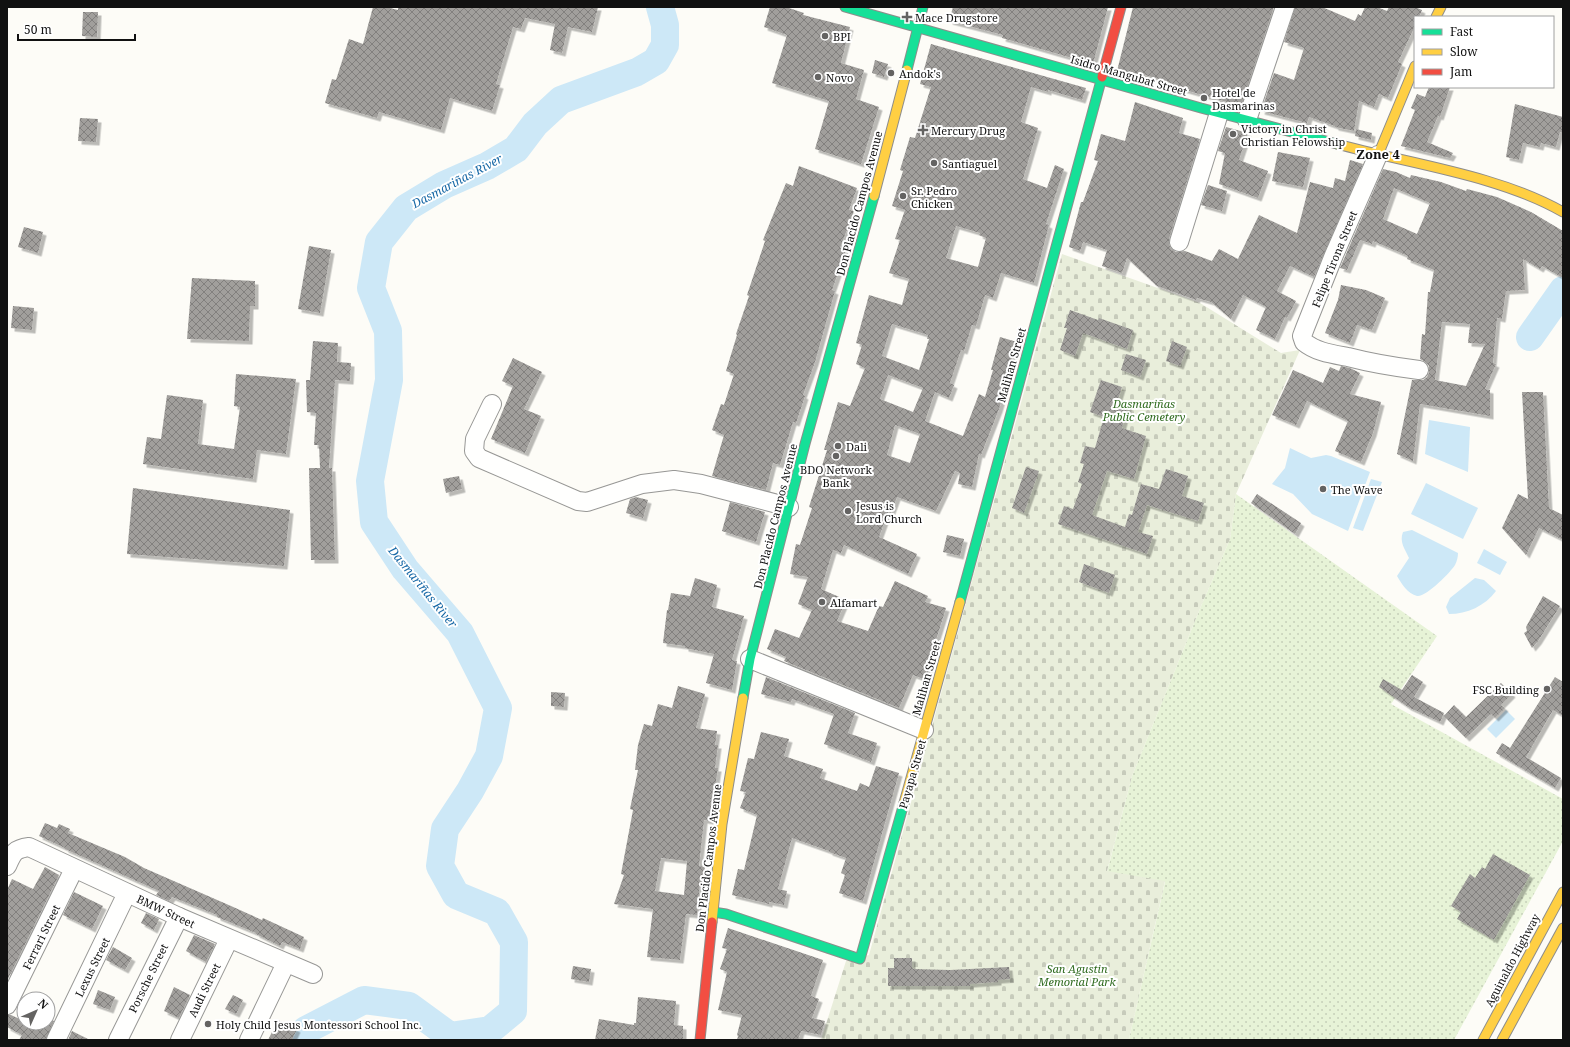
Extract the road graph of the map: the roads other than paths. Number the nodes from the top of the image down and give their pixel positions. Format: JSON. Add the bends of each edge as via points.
{"nodes":[{"id":1,"x":845,"y":7,"type":"edge"},
{"id":2,"x":923,"y":7,"type":"edge"},
{"id":3,"x":1121,"y":7,"type":"edge"},
{"id":4,"x":1285,"y":7,"type":"edge"},
{"id":5,"x":918,"y":28,"type":"junction"},
{"id":6,"x":1414,"y":68,"type":"edge"},
{"id":7,"x":1101,"y":80,"type":"junction"},
{"id":8,"x":1219,"y":112,"type":"junction"},
{"id":9,"x":1247,"y":120,"type":"junction"},
{"id":10,"x":1378,"y":155,"type":"junction"},
{"id":11,"x":1563,"y":212,"type":"edge"},
{"id":12,"x":1179,"y":242,"type":"dead end"},
{"id":13,"x":1419,"y":370,"type":"dead end"},
{"id":14,"x":492,"y":404,"type":"dead end"},
{"id":15,"x":789,"y":507,"type":"junction"},
{"id":16,"x":750,"y":659,"type":"junction"},
{"id":17,"x":924,"y":730,"type":"junction"},
{"id":18,"x":7,"y":866,"type":"edge"},
{"id":19,"x":74,"y":869,"type":"junction"},
{"id":20,"x":1563,"y":892,"type":"edge"},
{"id":21,"x":127,"y":893,"type":"junction"},
{"id":22,"x":713,"y":912,"type":"junction"},
{"id":23,"x":179,"y":917,"type":"junction"},
{"id":24,"x":1563,"y":928,"type":"edge"},
{"id":25,"x":229,"y":939,"type":"junction"},
{"id":26,"x":286,"y":963,"type":"junction"},
{"id":27,"x":313,"y":974,"type":"dead end"},
{"id":28,"x":7,"y":1005,"type":"edge"},
{"id":29,"x":56,"y":1040,"type":"edge"},
{"id":30,"x":118,"y":1040,"type":"edge"},
{"id":31,"x":180,"y":1040,"type":"edge"},
{"id":32,"x":249,"y":1040,"type":"edge"},
{"id":33,"x":700,"y":1040,"type":"edge"},
{"id":34,"x":1483,"y":1040,"type":"edge"},
{"id":35,"x":1502,"y":1040,"type":"edge"}],
"edges":[{"from":1,"to":5,"type":"main road","name":"Isidro Mangubat Street"},
{"from":2,"to":5,"type":"main road","name":"Don Placido Campos Avenue"},
{"from":3,"to":7,"type":"main road","name":"Malihan Street"},
{"from":4,"to":9,"type":"street"},
{"from":5,"to":7,"type":"main road","name":"Isidro Mangubat Street"},
{"from":5,"to":15,"type":"main road","name":"Don Placido Campos Avenue"},
{"from":6,"to":10,"type":"main road","name":"Felipe Tirona Street"},
{"from":7,"to":8,"type":"main road","name":"Isidro Mangubat Street"},
{"from":7,"to":17,"type":"main road","name":"Malihan Street"},
{"from":8,"to":9,"type":"main road","name":"Isidro Mangubat Street"},
{"from":8,"to":12,"type":"street"},
{"from":9,"to":10,"type":"main road","name":"Isidro Mangubat Street"},
{"from":10,"to":11,"type":"main road","name":"Isidro Mangubat Street","via":[[1513,189]]},
{"from":10,"to":13,"type":"street","name":"Felipe Tirona Street","via":[[1302,336],[1304,342],[1312,348],[1329,353]]},
{"from":14,"to":15,"type":"street","via":[[475,439],[474,451],[479,458],[578,502],[587,502],[642,484],[674,480],[701,484]]},
{"from":15,"to":16,"type":"main road","name":"Don Placido Campos Avenue"},
{"from":16,"to":17,"type":"street","name":"Payapa Street"},
{"from":16,"to":22,"type":"main road","name":"Don Placido Campos Avenue","via":[[722,824]]},
{"from":17,"to":22,"type":"main road","name":"Payapa Street","via":[[860,959],[726,914]]},
{"from":18,"to":19,"type":"street","name":"BMW Street","via":[[13,853],[20,848],[29,847]]},
{"from":19,"to":21,"type":"street","name":"BMW Street"},
{"from":19,"to":28,"type":"street","name":"Ferrari Street"},
{"from":20,"to":34,"type":"main road","name":"Aguinaldo Highway"},
{"from":21,"to":23,"type":"street","name":"BMW Street"},
{"from":21,"to":29,"type":"street","name":"Lexus Street"},
{"from":22,"to":33,"type":"main road","name":"Don Placido Campos Avenue"},
{"from":23,"to":25,"type":"street","name":"BMW Street"},
{"from":23,"to":30,"type":"street","name":"Porsche Street"},
{"from":24,"to":35,"type":"main road"},
{"from":25,"to":26,"type":"street","name":"BMW Street"},
{"from":25,"to":31,"type":"street","name":"Audi Street"},
{"from":26,"to":27,"type":"street","name":"BMW Street"},
{"from":26,"to":32,"type":"street"}]}
